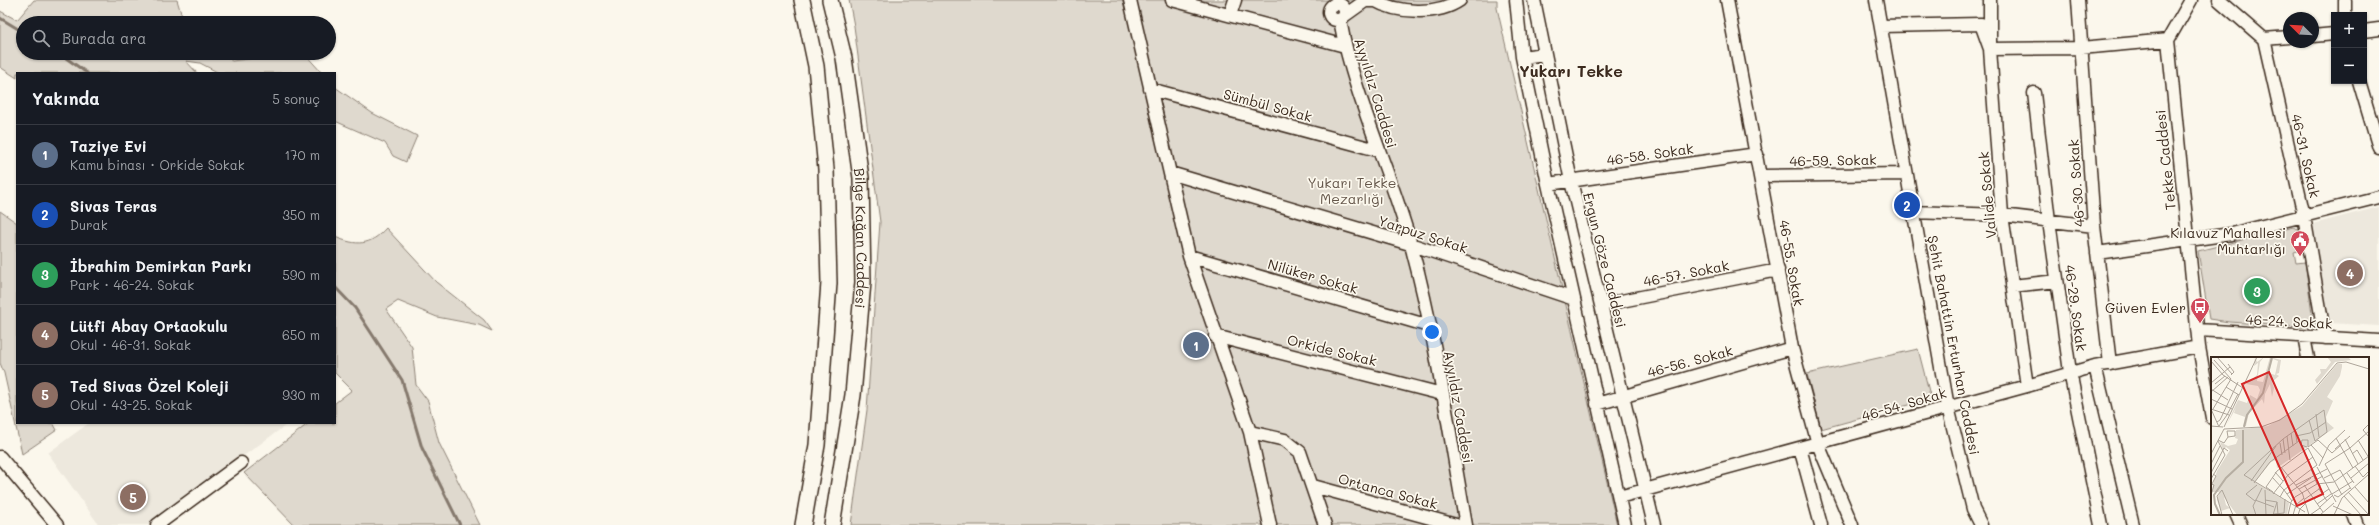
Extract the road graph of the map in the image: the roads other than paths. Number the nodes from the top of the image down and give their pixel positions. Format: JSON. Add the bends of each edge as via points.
{"nodes":[{"id":1,"x":802,"y":0,"type":"edge"},
{"id":2,"x":830,"y":0,"type":"edge"},
{"id":3,"x":1130,"y":0,"type":"edge"},
{"id":4,"x":1172,"y":0,"type":"edge"},
{"id":5,"x":1234,"y":0,"type":"edge"},
{"id":6,"x":1374,"y":0,"type":"edge"},
{"id":7,"x":1460,"y":0,"type":"edge"},
{"id":8,"x":1516,"y":0,"type":"edge"},
{"id":9,"x":1534,"y":0,"type":"edge"},
{"id":10,"x":1727,"y":0,"type":"edge"},
{"id":11,"x":1876,"y":0,"type":"edge"},
{"id":12,"x":1882,"y":0,"type":"edge"},
{"id":13,"x":1990,"y":0,"type":"edge"},
{"id":14,"x":2078,"y":0,"type":"edge"},
{"id":15,"x":2191,"y":0,"type":"edge"},
{"id":16,"x":2219,"y":0,"type":"edge"},
{"id":17,"x":2345,"y":0,"type":"edge"},
{"id":18,"x":1341,"y":8,"type":"edge"},
{"id":19,"x":2345,"y":12,"type":"edge"},
{"id":20,"x":1230,"y":16,"type":"junction"},
{"id":21,"x":1881,"y":26,"type":"junction"},
{"id":22,"x":2379,"y":29,"type":"edge"},
{"id":23,"x":1540,"y":31,"type":"junction"},
{"id":24,"x":2367,"y":31,"type":"edge"},
{"id":25,"x":2331,"y":34,"type":"edge"},
{"id":26,"x":1520,"y":35,"type":"junction"},
{"id":27,"x":2319,"y":35,"type":"edge"},
{"id":28,"x":2283,"y":37,"type":"edge"},
{"id":29,"x":2264,"y":39,"type":"junction"},
{"id":30,"x":2168,"y":40,"type":"junction"},
{"id":31,"x":1344,"y":46,"type":"junction"},
{"id":32,"x":2081,"y":48,"type":"junction"},
{"id":33,"x":1990,"y":49,"type":"junction"},
{"id":34,"x":1545,"y":54,"type":"junction"},
{"id":35,"x":1522,"y":57,"type":"junction"},
{"id":36,"x":2360,"y":84,"type":"edge"},
{"id":37,"x":1150,"y":89,"type":"junction"},
{"id":38,"x":2034,"y":93,"type":"dead end"},
{"id":39,"x":2379,"y":148,"type":"edge"},
{"id":40,"x":1377,"y":150,"type":"junction"},
{"id":41,"x":1757,"y":154,"type":"junction"},
{"id":42,"x":1170,"y":173,"type":"junction"},
{"id":43,"x":1905,"y":174,"type":"junction"},
{"id":44,"x":1761,"y":176,"type":"junction"},
{"id":45,"x":1571,"y":181,"type":"junction"},
{"id":46,"x":1548,"y":184,"type":"junction"},
{"id":47,"x":2379,"y":197,"type":"edge"},
{"id":48,"x":1912,"y":212,"type":"junction"},
{"id":49,"x":2002,"y":215,"type":"junction"},
{"id":50,"x":2304,"y":216,"type":"junction"},
{"id":51,"x":2049,"y":222,"type":"junction"},
{"id":52,"x":2094,"y":226,"type":"junction"},
{"id":53,"x":2188,"y":241,"type":"junction"},
{"id":54,"x":1410,"y":244,"type":"junction"},
{"id":55,"x":2097,"y":253,"type":"junction"},
{"id":56,"x":1189,"y":256,"type":"junction"},
{"id":57,"x":1778,"y":270,"type":"junction"},
{"id":58,"x":2057,"y":281,"type":"junction"},
{"id":59,"x":2012,"y":286,"type":"junction"},
{"id":60,"x":1574,"y":299,"type":"junction"},
{"id":61,"x":1601,"y":305,"type":"junction"},
{"id":62,"x":1429,"y":326,"type":"junction"},
{"id":63,"x":2198,"y":330,"type":"junction"},
{"id":64,"x":1215,"y":336,"type":"junction"},
{"id":65,"x":2304,"y":337,"type":"junction"},
{"id":66,"x":2325,"y":338,"type":"junction"},
{"id":67,"x":2379,"y":341,"type":"edge"},
{"id":68,"x":1792,"y":348,"type":"junction"},
{"id":69,"x":2199,"y":348,"type":"junction"},
{"id":70,"x":2308,"y":357,"type":"edge"},
{"id":71,"x":2110,"y":364,"type":"junction"},
{"id":72,"x":2095,"y":366,"type":"junction"},
{"id":73,"x":2070,"y":372,"type":"junction"},
{"id":74,"x":2027,"y":386,"type":"junction"},
{"id":75,"x":1442,"y":394,"type":"junction"},
{"id":76,"x":1623,"y":395,"type":"junction"},
{"id":77,"x":1597,"y":404,"type":"junction"},
{"id":78,"x":1948,"y":407,"type":"junction"},
{"id":79,"x":2211,"y":413,"type":"edge"},
{"id":80,"x":1250,"y":432,"type":"junction"},
{"id":81,"x":1818,"y":444,"type":"junction"},
{"id":82,"x":1800,"y":448,"type":"junction"},
{"id":83,"x":0,"y":457,"type":"edge"},
{"id":84,"x":241,"y":464,"type":"dead end"},
{"id":85,"x":1313,"y":486,"type":"junction"},
{"id":86,"x":1647,"y":490,"type":"junction"},
{"id":87,"x":1618,"y":497,"type":"junction"},
{"id":88,"x":2236,"y":515,"type":"edge"},
{"id":89,"x":2353,"y":515,"type":"edge"},
{"id":90,"x":57,"y":525,"type":"edge"},
{"id":91,"x":157,"y":525,"type":"edge"},
{"id":92,"x":803,"y":525,"type":"edge"},
{"id":93,"x":832,"y":525,"type":"edge"},
{"id":94,"x":1270,"y":525,"type":"edge"},
{"id":95,"x":1325,"y":525,"type":"edge"},
{"id":96,"x":1456,"y":525,"type":"edge"},
{"id":97,"x":1466,"y":525,"type":"edge"},
{"id":98,"x":1625,"y":525,"type":"edge"},
{"id":99,"x":1654,"y":525,"type":"edge"},
{"id":100,"x":1822,"y":525,"type":"edge"},
{"id":101,"x":1852,"y":525,"type":"edge"},
{"id":102,"x":1981,"y":525,"type":"edge"},
{"id":103,"x":2101,"y":525,"type":"edge"},
{"id":104,"x":2133,"y":525,"type":"edge"},
{"id":105,"x":2241,"y":525,"type":"edge"},
{"id":106,"x":2357,"y":525,"type":"edge"}],
"edges":[{"from":1,"to":92,"type":"main road","via":[[818,82],[826,169],[829,283],[817,445]]},
{"from":2,"to":93,"type":"main road","name":"Bilge Kağan Caddesi","via":[[844,58],[861,178],[863,282],[853,395]]},
{"from":3,"to":37,"type":"street"},
{"from":4,"to":20,"type":"street"},
{"from":5,"to":20,"type":"street"},
{"from":6,"to":7,"type":"street","via":[[1405,11],[1438,8]]},
{"from":6,"to":18,"type":"street"},
{"from":8,"to":26,"type":"street"},
{"from":9,"to":23,"type":"street","name":"Ergun Göze Caddesi"},
{"from":10,"to":41,"type":"street","name":"46-55. Sokak"},
{"from":11,"to":21,"type":"street","name":"Şehit Bahattin Erturhan Caddesi"},
{"from":12,"to":21,"type":"street","name":"Şehit Bahattin Erturhan Caddesi"},
{"from":13,"to":33,"type":"street","name":"Valide Sokak"},
{"from":14,"to":32,"type":"street","name":"46-30. Sokak"},
{"from":15,"to":30,"type":"street"},
{"from":16,"to":29,"type":"street"},
{"from":17,"to":19,"type":"street"},
{"from":18,"to":31,"type":"street","name":"Ayyıldız Caddesi"},
{"from":20,"to":31,"type":"street"},
{"from":21,"to":33,"type":"street","via":[[1980,24]]},
{"from":21,"to":43,"type":"street","name":"Şehit Bahattin Erturhan Caddesi"},
{"from":22,"to":24,"type":"street"},
{"from":23,"to":26,"type":"street"},
{"from":23,"to":34,"type":"street","name":"Ergun Göze Caddesi"},
{"from":25,"to":27,"type":"street"},
{"from":26,"to":35,"type":"street"},
{"from":28,"to":29,"type":"street"},
{"from":29,"to":50,"type":"street","name":"46-31. Sokak"},
{"from":30,"to":32,"type":"street"},
{"from":30,"to":53,"type":"street","name":"Tekke Caddesi"},
{"from":31,"to":40,"type":"street","name":"Ayyıldız Caddesi"},
{"from":32,"to":33,"type":"street"},
{"from":32,"to":52,"type":"street","name":"46-30. Sokak"},
{"from":33,"to":49,"type":"street","name":"Valide Sokak"},
{"from":34,"to":35,"type":"street"},
{"from":34,"to":45,"type":"street","name":"Ergun Göze Caddesi"},
{"from":35,"to":46,"type":"street"},
{"from":36,"to":39,"type":"street"},
{"from":37,"to":40,"type":"street","name":"Sümbül Sokak"},
{"from":37,"to":42,"type":"street"},
{"from":38,"to":51,"type":"street","name":"46-29. Sokak"},
{"from":40,"to":54,"type":"street","name":"Ayyıldız Caddesi"},
{"from":41,"to":44,"type":"street","name":"46-55. Sokak"},
{"from":41,"to":45,"type":"street","name":"46-58. Sokak"},
{"from":42,"to":54,"type":"street","name":"Yarpuz Sokak"},
{"from":42,"to":56,"type":"street"},
{"from":43,"to":44,"type":"street","name":"46-59. Sokak"},
{"from":43,"to":48,"type":"street","name":"Şehit Bahattin Erturhan Caddesi"},
{"from":44,"to":57,"type":"street","name":"46-55. Sokak"},
{"from":45,"to":46,"type":"street","name":"46-58. Sokak"},
{"from":45,"to":61,"type":"street","name":"Ergun Göze Caddesi"},
{"from":46,"to":60,"type":"street"},
{"from":47,"to":50,"type":"street"},
{"from":48,"to":49,"type":"street"},
{"from":48,"to":78,"type":"street","name":"Şehit Bahattin Erturhan Caddesi"},
{"from":49,"to":51,"type":"street"},
{"from":49,"to":59,"type":"street","name":"Valide Sokak"},
{"from":50,"to":53,"type":"street","via":[[2279,224]]},
{"from":50,"to":66,"type":"street","name":"46-31. Sokak"},
{"from":51,"to":52,"type":"street"},
{"from":51,"to":58,"type":"street","name":"46-29. Sokak"},
{"from":52,"to":55,"type":"street","name":"46-30. Sokak"},
{"from":53,"to":55,"type":"street"},
{"from":53,"to":63,"type":"street","name":"Tekke Caddesi"},
{"from":54,"to":60,"type":"street","name":"Yarpuz Sokak"},
{"from":54,"to":62,"type":"street","name":"Ayyıldız Caddesi"},
{"from":55,"to":71,"type":"street","name":"46-30. Sokak"},
{"from":56,"to":62,"type":"street","name":"Nilüker Sokak"},
{"from":56,"to":64,"type":"street"},
{"from":57,"to":61,"type":"street","name":"46-57. Sokak"},
{"from":57,"to":68,"type":"street","name":"46-55. Sokak"},
{"from":58,"to":59,"type":"street"},
{"from":58,"to":73,"type":"street","name":"46-29. Sokak"},
{"from":59,"to":74,"type":"street","name":"Valide Sokak"},
{"from":60,"to":77,"type":"street"},
{"from":61,"to":76,"type":"street","name":"Ergun Göze Caddesi"},
{"from":62,"to":75,"type":"street","name":"Ayyıldız Caddesi"},
{"from":63,"to":65,"type":"street","name":"46-24. Sokak"},
{"from":63,"to":69,"type":"street","name":"Tekke Caddesi"},
{"from":64,"to":75,"type":"street","name":"Orkide Sokak"},
{"from":64,"to":80,"type":"street"},
{"from":65,"to":66,"type":"street","name":"46-24. Sokak"},
{"from":65,"to":70,"type":"street"},
{"from":66,"to":67,"type":"street","name":"46-24. Sokak"},
{"from":68,"to":76,"type":"street","name":"46-56. Sokak"},
{"from":68,"to":81,"type":"street","name":"46-55. Sokak"},
{"from":69,"to":71,"type":"street","name":"46-54. Sokak"},
{"from":69,"to":79,"type":"street","name":"Tekke Caddesi"},
{"from":71,"to":72,"type":"street","name":"46-54. Sokak"},
{"from":72,"to":73,"type":"street","name":"46-54. Sokak"},
{"from":72,"to":104,"type":"street","name":"46-29. Sokak"},
{"from":73,"to":74,"type":"street","name":"46-54. Sokak"},
{"from":73,"to":103,"type":"street","name":"46-29. Sokak"},
{"from":74,"to":78,"type":"street","name":"46-54. Sokak"},
{"from":75,"to":97,"type":"street","name":"Ayyıldız Caddesi"},
{"from":76,"to":77,"type":"street","name":"46-56. Sokak"},
{"from":76,"to":86,"type":"street","name":"Ergun Göze Caddesi"},
{"from":77,"to":87,"type":"street"},
{"from":78,"to":81,"type":"street","name":"46-54. Sokak"},
{"from":78,"to":102,"type":"street","name":"Şehit Bahattin Erturhan Caddesi","via":[[1973,509]]},
{"from":80,"to":85,"type":"street","via":[[1269,434],[1294,445],[1300,452]]},
{"from":80,"to":94,"type":"street"},
{"from":81,"to":82,"type":"street","name":"46-54. Sokak"},
{"from":81,"to":101,"type":"street","name":"46-55. Sokak"},
{"from":82,"to":86,"type":"street","name":"46-54. Sokak"},
{"from":82,"to":100,"type":"street"},
{"from":83,"to":90,"type":"street"},
{"from":84,"to":91,"type":"street"},
{"from":85,"to":95,"type":"street"},
{"from":85,"to":96,"type":"street","name":"Ortanca Sokak"},
{"from":86,"to":87,"type":"street","name":"46-54. Sokak"},
{"from":86,"to":99,"type":"street","name":"Ergun Göze Caddesi"},
{"from":87,"to":98,"type":"street"},
{"from":88,"to":105,"type":"street"},
{"from":89,"to":106,"type":"street"}]}
